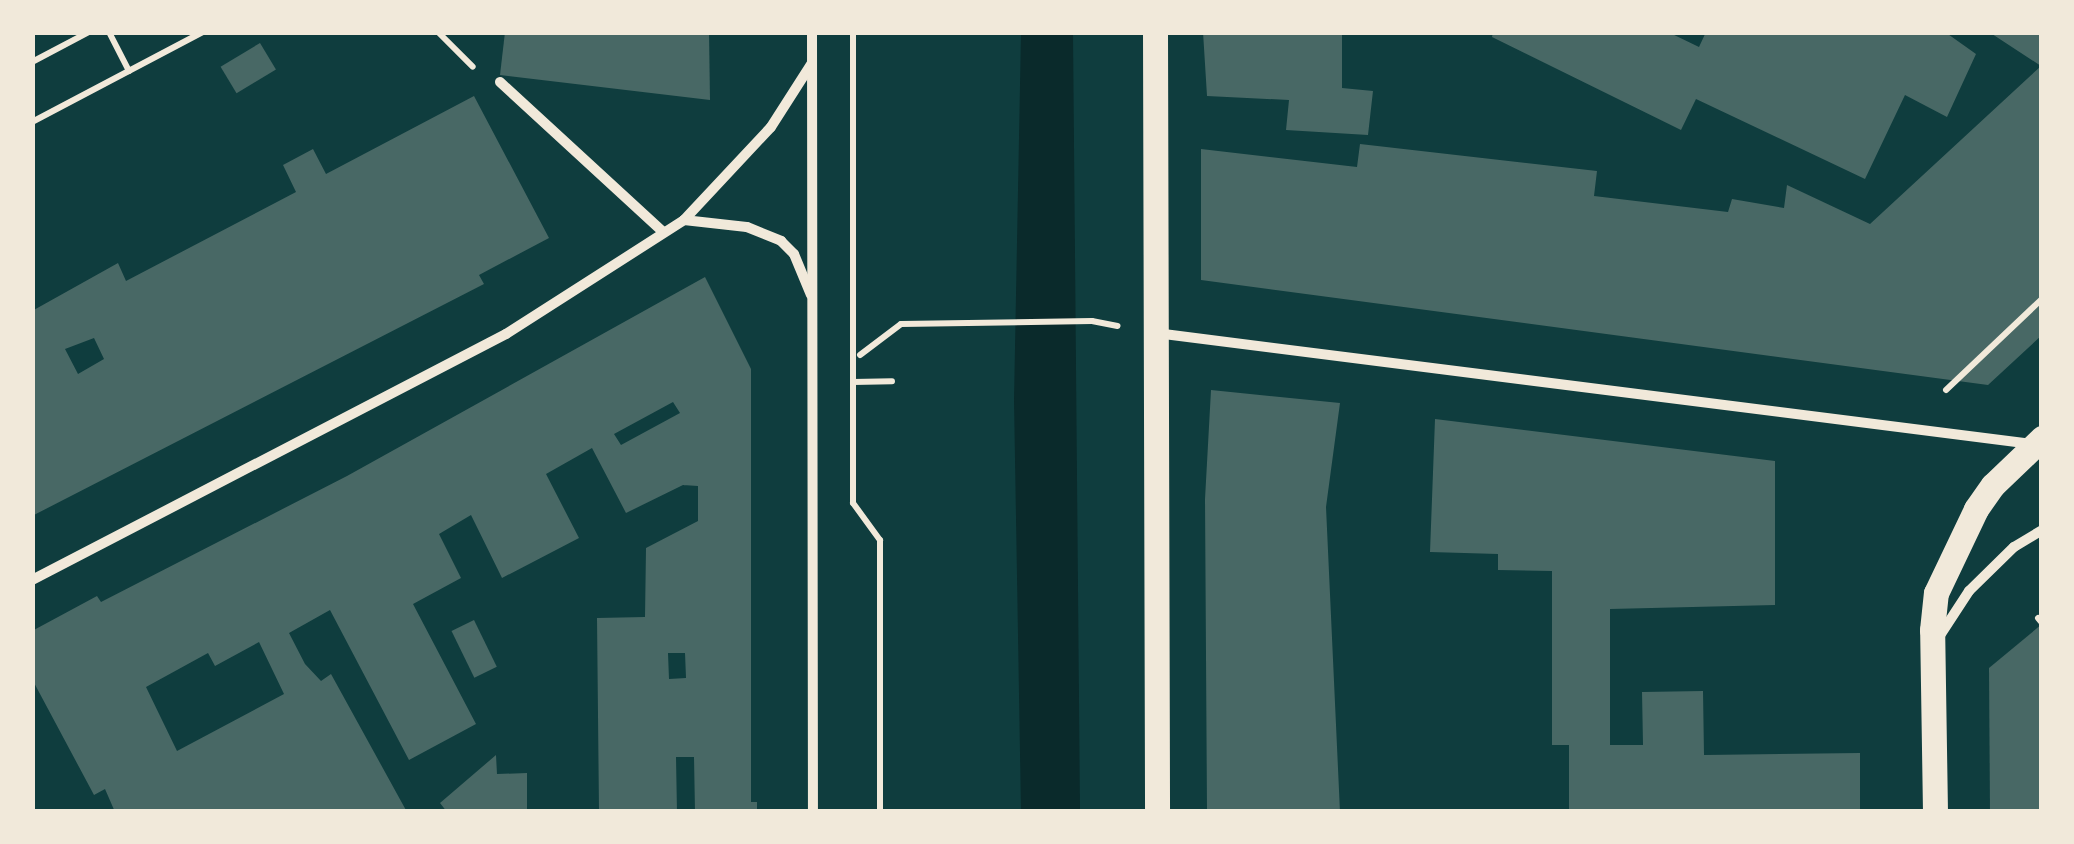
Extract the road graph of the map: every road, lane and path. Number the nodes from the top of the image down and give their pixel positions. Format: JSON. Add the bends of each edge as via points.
{"nodes":[{"id":1,"x":89,"y":32,"type":"edge"},
{"id":2,"x":109,"y":32,"type":"edge"},
{"id":3,"x":204,"y":32,"type":"edge"},
{"id":4,"x":438,"y":32,"type":"edge"},
{"id":5,"x":812,"y":32,"type":"edge"},
{"id":6,"x":854,"y":32,"type":"edge"},
{"id":7,"x":1155,"y":32,"type":"edge"},
{"id":8,"x":32,"y":62,"type":"edge"},
{"id":9,"x":812,"y":63,"type":"junction"},
{"id":10,"x":128,"y":72,"type":"junction"},
{"id":11,"x":500,"y":82,"type":"joint"},
{"id":12,"x":32,"y":122,"type":"edge"},
{"id":13,"x":684,"y":220,"type":"junction"},
{"id":14,"x":664,"y":232,"type":"junction"},
{"id":15,"x":2042,"y":299,"type":"edge"},
{"id":16,"x":815,"y":312,"type":"junction"},
{"id":17,"x":1092,"y":321,"type":"dead end"},
{"id":18,"x":1155,"y":332,"type":"junction"},
{"id":19,"x":860,"y":355,"type":"dead end"},
{"id":20,"x":892,"y":381,"type":"dead end"},
{"id":21,"x":853,"y":382,"type":"junction"},
{"id":22,"x":1946,"y":390,"type":"dead end"},
{"id":23,"x":2039,"y":443,"type":"edge"},
{"id":24,"x":2042,"y":530,"type":"edge"},
{"id":25,"x":32,"y":580,"type":"edge"},
{"id":26,"x":1933,"y":652,"type":"junction"},
{"id":27,"x":814,"y":812,"type":"edge"},
{"id":28,"x":880,"y":812,"type":"edge"},
{"id":29,"x":1157,"y":812,"type":"edge"},
{"id":30,"x":1935,"y":812,"type":"edge"}],
"edges":[{"from":1,"to":8,"type":"path"},
{"from":2,"to":10,"type":"path"},
{"from":3,"to":10,"type":"path"},
{"from":4,"to":11,"type":"path","via":[[484,78]]},
{"from":5,"to":9,"type":"street"},
{"from":6,"to":21,"type":"path"},
{"from":7,"to":18,"type":"main road"},
{"from":9,"to":13,"type":"street","via":[[771,128]]},
{"from":9,"to":16,"type":"street"},
{"from":10,"to":12,"type":"path"},
{"from":11,"to":14,"type":"street"},
{"from":13,"to":14,"type":"street"},
{"from":13,"to":16,"type":"street","via":[[747,227],[781,241],[806,278]]},
{"from":14,"to":25,"type":"street","via":[[506,334]]},
{"from":15,"to":22,"type":"path"},
{"from":16,"to":27,"type":"street"},
{"from":17,"to":19,"type":"path","via":[[901,324]]},
{"from":18,"to":23,"type":"street"},
{"from":18,"to":29,"type":"main road"},
{"from":20,"to":21,"type":"path"},
{"from":21,"to":28,"type":"path","via":[[853,503],[880,540]]},
{"from":23,"to":26,"type":"main road","via":[[1993,484],[1959,538],[1936,593]]},
{"from":24,"to":26,"type":"street","via":[[1969,591]]},
{"from":26,"to":30,"type":"main road"}]}
